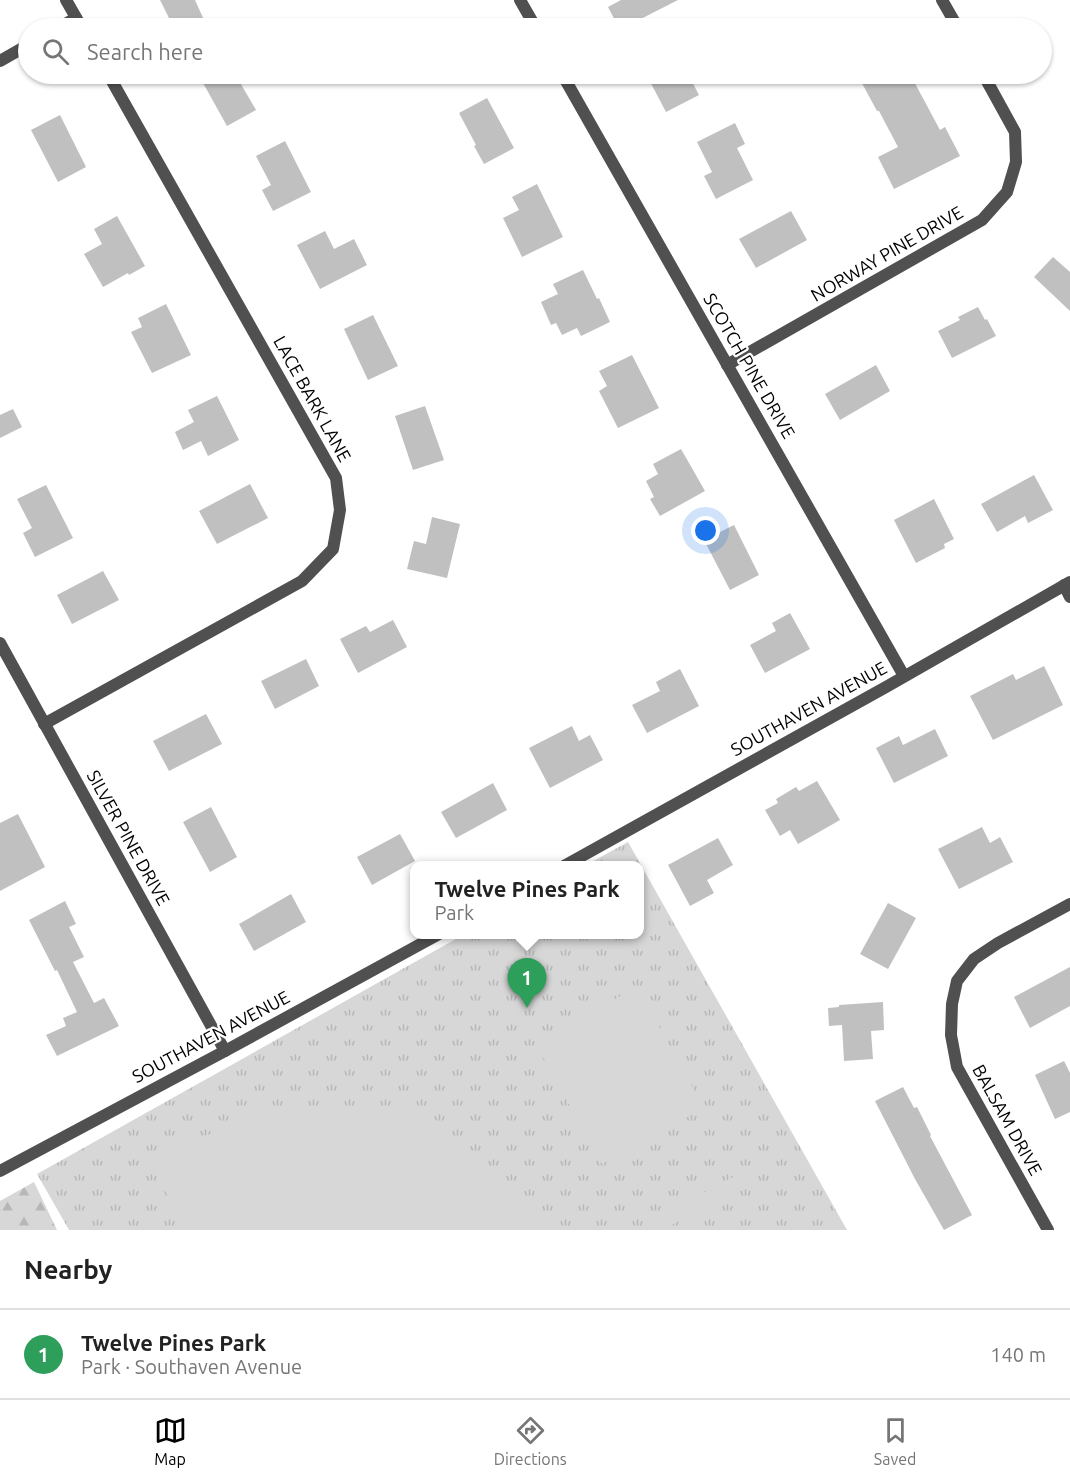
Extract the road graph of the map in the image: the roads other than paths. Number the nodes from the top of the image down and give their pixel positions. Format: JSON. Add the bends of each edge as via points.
{"nodes":[{"id":1,"x":66,"y":0,"type":"edge"},
{"id":2,"x":520,"y":0,"type":"edge"},
{"id":3,"x":942,"y":0,"type":"edge"},
{"id":4,"x":76,"y":18,"type":"edge"},
{"id":5,"x":530,"y":18,"type":"edge"},
{"id":6,"x":952,"y":18,"type":"edge"},
{"id":7,"x":18,"y":51,"type":"edge"},
{"id":8,"x":0,"y":61,"type":"edge"},
{"id":9,"x":114,"y":84,"type":"edge"},
{"id":10,"x":568,"y":84,"type":"edge"},
{"id":11,"x":989,"y":84,"type":"edge"},
{"id":12,"x":727,"y":365,"type":"junction"},
{"id":13,"x":1067,"y":583,"type":"edge"},
{"id":14,"x":1070,"y":597,"type":"edge"},
{"id":15,"x":0,"y":643,"type":"edge"},
{"id":16,"x":904,"y":676,"type":"junction"},
{"id":17,"x":44,"y":724,"type":"junction"},
{"id":18,"x":573,"y":861,"type":"edge"},
{"id":19,"x":1070,"y":904,"type":"edge"},
{"id":20,"x":430,"y":939,"type":"edge"},
{"id":21,"x":225,"y":1051,"type":"junction"},
{"id":22,"x":0,"y":1171,"type":"edge"},
{"id":23,"x":1048,"y":1230,"type":"edge"}],
"edges":[{"from":1,"to":4,"type":"street"},
{"from":2,"to":5,"type":"street"},
{"from":3,"to":6,"type":"street"},
{"from":7,"to":8,"type":"street"},
{"from":9,"to":17,"type":"street","name":"LACE BARK LANE","via":[[336,478],[340,510],[333,549],[302,581]]},
{"from":10,"to":12,"type":"street","name":"SCOTCH PINE DRIVE"},
{"from":11,"to":12,"type":"street","name":"NORWAY PINE DRIVE","via":[[1015,132],[1016,162],[1007,192],[982,220]]},
{"from":12,"to":16,"type":"street","name":"SCOTCH PINE DRIVE"},
{"from":13,"to":14,"type":"street"},
{"from":13,"to":16,"type":"street","name":"SOUTHAVEN AVENUE"},
{"from":15,"to":17,"type":"street","name":"SILVER PINE DRIVE"},
{"from":16,"to":18,"type":"street","name":"SOUTHAVEN AVENUE"},
{"from":17,"to":21,"type":"street","name":"SILVER PINE DRIVE"},
{"from":19,"to":23,"type":"street","name":"BALSAM DRIVE","via":[[974,959],[957,981],[952,1004],[951,1035],[957,1067]]},
{"from":20,"to":21,"type":"street","name":"SOUTHAVEN AVENUE"},
{"from":21,"to":22,"type":"street","name":"SOUTHAVEN AVENUE"}]}
